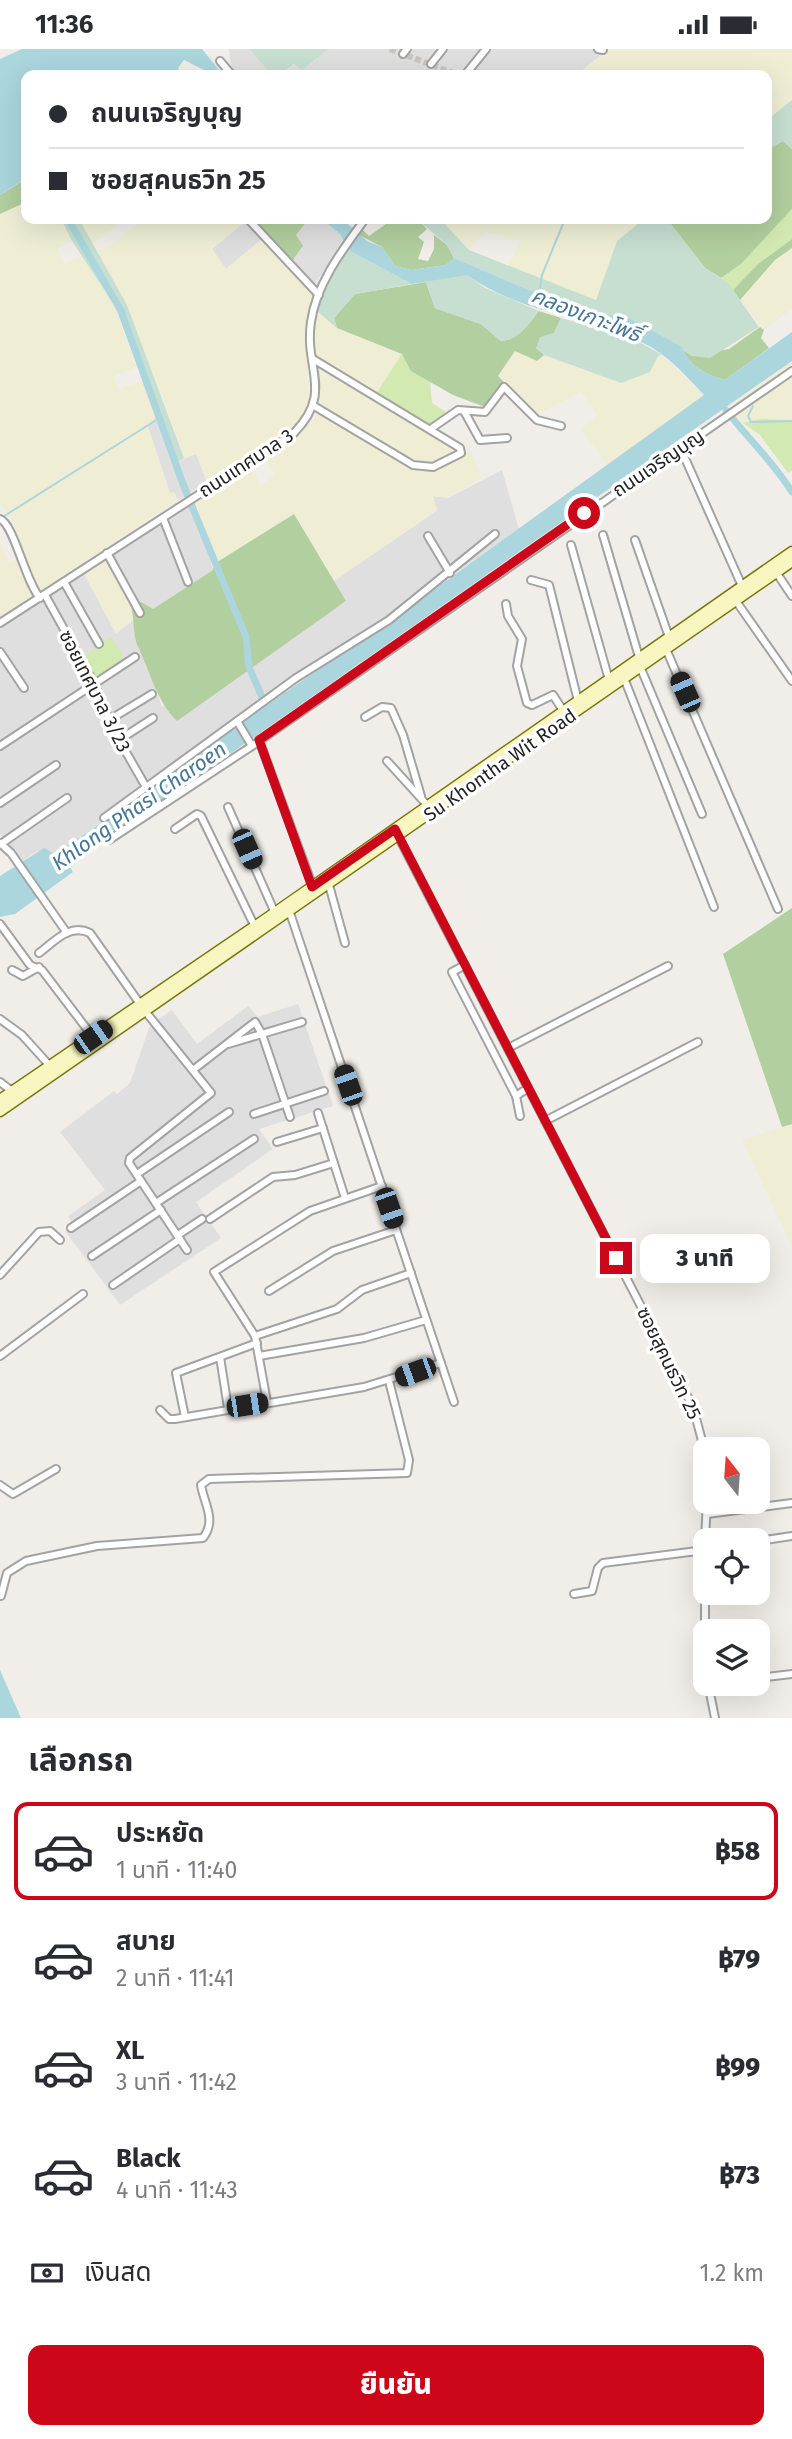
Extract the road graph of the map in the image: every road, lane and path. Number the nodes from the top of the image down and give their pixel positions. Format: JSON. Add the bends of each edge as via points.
{"nodes":[{"id":1,"x":443,"y":49,"type":"edge"},
{"id":2,"x":486,"y":49,"type":"edge"},
{"id":3,"x":220,"y":61,"type":"dead end"},
{"id":4,"x":431,"y":64,"type":"dead end"},
{"id":5,"x":228,"y":70,"type":"edge"},
{"id":6,"x":469,"y":70,"type":"edge"},
{"id":7,"x":253,"y":224,"type":"edge"},
{"id":8,"x":357,"y":224,"type":"edge"},
{"id":9,"x":362,"y":224,"type":"edge"},
{"id":10,"x":359,"y":228,"type":"junction"},
{"id":11,"x":319,"y":295,"type":"junction"},
{"id":12,"x":313,"y":359,"type":"junction"},
{"id":13,"x":792,"y":371,"type":"edge"},
{"id":14,"x":314,"y":406,"type":"junction"},
{"id":15,"x":464,"y":411,"type":"junction"},
{"id":16,"x":561,"y":426,"type":"dead end"},
{"id":17,"x":432,"y":428,"type":"junction"},
{"id":18,"x":507,"y":438,"type":"dead end"},
{"id":19,"x":684,"y":456,"type":"dead end"},
{"id":20,"x":163,"y":518,"type":"junction"},
{"id":21,"x":0,"y":519,"type":"edge"},
{"id":22,"x":495,"y":534,"type":"dead end"},
{"id":23,"x":603,"y":535,"type":"dead end"},
{"id":24,"x":428,"y":536,"type":"dead end"},
{"id":25,"x":635,"y":540,"type":"dead end"},
{"id":26,"x":571,"y":545,"type":"dead end"},
{"id":27,"x":792,"y":552,"type":"edge"},
{"id":28,"x":107,"y":554,"type":"junction"},
{"id":29,"x":792,"y":561,"type":"edge"},
{"id":30,"x":776,"y":572,"type":"junction"},
{"id":31,"x":450,"y":573,"type":"junction"},
{"id":32,"x":531,"y":580,"type":"dead end"},
{"id":33,"x":64,"y":582,"type":"junction"},
{"id":34,"x":188,"y":582,"type":"dead end"},
{"id":35,"x":742,"y":586,"type":"junction"},
{"id":36,"x":42,"y":596,"type":"junction"},
{"id":37,"x":792,"y":596,"type":"edge"},
{"id":38,"x":736,"y":601,"type":"junction"},
{"id":39,"x":506,"y":604,"type":"dead end"},
{"id":40,"x":140,"y":613,"type":"dead end"},
{"id":41,"x":0,"y":623,"type":"edge"},
{"id":42,"x":669,"y":637,"type":"junction"},
{"id":43,"x":99,"y":645,"type":"dead end"},
{"id":44,"x":666,"y":649,"type":"junction"},
{"id":45,"x":0,"y":652,"type":"edge"},
{"id":46,"x":135,"y":657,"type":"dead end"},
{"id":47,"x":638,"y":662,"type":"junction"},
{"id":48,"x":624,"y":678,"type":"junction"},
{"id":49,"x":609,"y":680,"type":"junction"},
{"id":50,"x":792,"y":681,"type":"edge"},
{"id":51,"x":96,"y":685,"type":"junction"},
{"id":52,"x":24,"y":688,"type":"dead end"},
{"id":53,"x":152,"y":694,"type":"dead end"},
{"id":54,"x":578,"y":701,"type":"junction"},
{"id":55,"x":564,"y":712,"type":"junction"},
{"id":56,"x":365,"y":717,"type":"dead end"},
{"id":57,"x":153,"y":718,"type":"dead end"},
{"id":58,"x":109,"y":720,"type":"junction"},
{"id":59,"x":238,"y":722,"type":"junction"},
{"id":60,"x":118,"y":740,"type":"junction"},
{"id":61,"x":259,"y":740,"type":"junction"},
{"id":62,"x":251,"y":744,"type":"junction"},
{"id":63,"x":0,"y":746,"type":"edge"},
{"id":64,"x":387,"y":761,"type":"dead end"},
{"id":65,"x":56,"y":765,"type":"dead end"},
{"id":66,"x":146,"y":787,"type":"junction"},
{"id":67,"x":421,"y":796,"type":"junction"},
{"id":68,"x":68,"y":799,"type":"dead end"},
{"id":69,"x":0,"y":803,"type":"edge"},
{"id":70,"x":428,"y":806,"type":"junction"},
{"id":71,"x":228,"y":807,"type":"dead end"},
{"id":72,"x":702,"y":814,"type":"dead end"},
{"id":73,"x":104,"y":818,"type":"dead end"},
{"id":74,"x":175,"y":829,"type":"dead end"},
{"id":75,"x":397,"y":833,"type":"junction"},
{"id":76,"x":109,"y":840,"type":"dead end"},
{"id":77,"x":1,"y":844,"type":"edge"},
{"id":78,"x":329,"y":885,"type":"junction"},
{"id":79,"x":314,"y":890,"type":"junction"},
{"id":80,"x":714,"y":907,"type":"dead end"},
{"id":81,"x":289,"y":908,"type":"junction"},
{"id":82,"x":778,"y":909,"type":"dead end"},
{"id":83,"x":275,"y":913,"type":"junction"},
{"id":84,"x":0,"y":924,"type":"edge"},
{"id":85,"x":256,"y":930,"type":"junction"},
{"id":86,"x":67,"y":933,"type":"junction"},
{"id":87,"x":345,"y":943,"type":"dead end"},
{"id":88,"x":39,"y":953,"type":"dead end"},
{"id":89,"x":465,"y":965,"type":"junction"},
{"id":90,"x":39,"y":967,"type":"junction"},
{"id":91,"x":668,"y":967,"type":"dead end"},
{"id":92,"x":12,"y":970,"type":"dead end"},
{"id":93,"x":142,"y":1008,"type":"junction"},
{"id":94,"x":0,"y":1019,"type":"edge"},
{"id":95,"x":302,"y":1022,"type":"dead end"},
{"id":96,"x":262,"y":1034,"type":"junction"},
{"id":97,"x":93,"y":1037,"type":"junction"},
{"id":98,"x":698,"y":1042,"type":"dead end"},
{"id":99,"x":223,"y":1046,"type":"junction"},
{"id":100,"x":508,"y":1048,"type":"junction"},
{"id":101,"x":50,"y":1066,"type":"junction"},
{"id":102,"x":193,"y":1070,"type":"junction"},
{"id":103,"x":0,"y":1082,"type":"edge"},
{"id":104,"x":528,"y":1088,"type":"junction"},
{"id":105,"x":324,"y":1091,"type":"dead end"},
{"id":106,"x":17,"y":1094,"type":"junction"},
{"id":107,"x":516,"y":1096,"type":"junction"},
{"id":108,"x":0,"y":1100,"type":"edge"},
{"id":109,"x":285,"y":1104,"type":"junction"},
{"id":110,"x":0,"y":1111,"type":"edge"},
{"id":111,"x":229,"y":1112,"type":"dead end"},
{"id":112,"x":318,"y":1113,"type":"dead end"},
{"id":113,"x":254,"y":1115,"type":"dead end"},
{"id":114,"x":520,"y":1116,"type":"dead end"},
{"id":115,"x":290,"y":1117,"type":"dead end"},
{"id":116,"x":545,"y":1122,"type":"junction"},
{"id":117,"x":323,"y":1128,"type":"junction"},
{"id":118,"x":254,"y":1139,"type":"dead end"},
{"id":119,"x":277,"y":1142,"type":"dead end"},
{"id":120,"x":334,"y":1163,"type":"junction"},
{"id":121,"x":139,"y":1177,"type":"junction"},
{"id":122,"x":382,"y":1186,"type":"junction"},
{"id":123,"x":345,"y":1198,"type":"junction"},
{"id":124,"x":156,"y":1202,"type":"junction"},
{"id":125,"x":161,"y":1210,"type":"junction"},
{"id":126,"x":202,"y":1219,"type":"dead end"},
{"id":127,"x":210,"y":1219,"type":"dead end"},
{"id":128,"x":71,"y":1228,"type":"dead end"},
{"id":129,"x":396,"y":1230,"type":"junction"},
{"id":130,"x":179,"y":1237,"type":"junction"},
{"id":131,"x":60,"y":1240,"type":"dead end"},
{"id":132,"x":187,"y":1250,"type":"dead end"},
{"id":133,"x":92,"y":1256,"type":"dead end"},
{"id":134,"x":411,"y":1273,"type":"junction"},
{"id":135,"x":0,"y":1275,"type":"edge"},
{"id":136,"x":113,"y":1285,"type":"dead end"},
{"id":137,"x":269,"y":1291,"type":"dead end"},
{"id":138,"x":83,"y":1294,"type":"dead end"},
{"id":139,"x":426,"y":1320,"type":"junction"},
{"id":140,"x":256,"y":1339,"type":"junction"},
{"id":141,"x":0,"y":1356,"type":"edge"},
{"id":142,"x":259,"y":1356,"type":"junction"},
{"id":143,"x":220,"y":1357,"type":"junction"},
{"id":144,"x":441,"y":1363,"type":"junction"},
{"id":145,"x":389,"y":1381,"type":"junction"},
{"id":146,"x":267,"y":1402,"type":"junction"},
{"id":147,"x":454,"y":1402,"type":"dead end"},
{"id":148,"x":228,"y":1408,"type":"junction"},
{"id":149,"x":160,"y":1409,"type":"dead end"},
{"id":150,"x":185,"y":1416,"type":"junction"},
{"id":151,"x":701,"y":1437,"type":"edge"},
{"id":152,"x":56,"y":1469,"type":"dead end"},
{"id":153,"x":0,"y":1485,"type":"edge"},
{"id":154,"x":792,"y":1503,"type":"edge"},
{"id":155,"x":770,"y":1506,"type":"edge"},
{"id":156,"x":707,"y":1514,"type":"edge"},
{"id":157,"x":706,"y":1528,"type":"edge"},
{"id":158,"x":792,"y":1536,"type":"edge"},
{"id":159,"x":770,"y":1539,"type":"edge"},
{"id":160,"x":693,"y":1552,"type":"edge"},
{"id":161,"x":574,"y":1594,"type":"dead end"},
{"id":162,"x":1,"y":1596,"type":"edge"},
{"id":163,"x":792,"y":1674,"type":"edge"},
{"id":164,"x":770,"y":1677,"type":"edge"},
{"id":165,"x":711,"y":1696,"type":"edge"},
{"id":166,"x":715,"y":1718,"type":"edge"}],
"edges":[{"from":1,"to":4,"type":"street"},
{"from":2,"to":6,"type":"street"},
{"from":3,"to":5,"type":"street"},
{"from":7,"to":11,"type":"street"},
{"from":8,"to":10,"type":"street"},
{"from":9,"to":10,"type":"street"},
{"from":10,"to":11,"type":"street"},
{"from":11,"to":12,"type":"street","via":[[310,324]]},
{"from":12,"to":14,"type":"street"},
{"from":12,"to":17,"type":"street"},
{"from":13,"to":61,"type":"street","name":"ถนนเจริญบุญ"},
{"from":14,"to":17,"type":"street","via":[[420,468],[433,467],[461,453],[460,447]]},
{"from":14,"to":20,"type":"street","name":"ถนนเทศบาล 3","via":[[294,433]]},
{"from":15,"to":16,"type":"street","via":[[485,412],[504,387],[537,420]]},
{"from":15,"to":17,"type":"street","via":[[453,411]]},
{"from":15,"to":18,"type":"street","via":[[480,440]]},
{"from":19,"to":35,"type":"street"},
{"from":20,"to":28,"type":"street","name":"ถนนเทศบาล 3"},
{"from":20,"to":34,"type":"street"},
{"from":21,"to":36,"type":"street","name":"ซอยเทศบาล 3/23","via":[[9,526],[26,577]]},
{"from":22,"to":31,"type":"street"},
{"from":23,"to":47,"type":"street"},
{"from":24,"to":31,"type":"street"},
{"from":25,"to":42,"type":"street"},
{"from":26,"to":49,"type":"street"},
{"from":27,"to":35,"type":"main road","name":"Su Khontha Wit Road"},
{"from":28,"to":33,"type":"street","name":"ถนนเทศบาล 3"},
{"from":28,"to":40,"type":"street"},
{"from":29,"to":30,"type":"main road","name":"Su Khontha Wit Road"},
{"from":30,"to":37,"type":"street"},
{"from":30,"to":38,"type":"main road","name":"Su Khontha Wit Road"},
{"from":31,"to":59,"type":"street"},
{"from":32,"to":54,"type":"street","via":[[549,585]]},
{"from":33,"to":36,"type":"street","name":"ถนนเทศบาล 3"},
{"from":33,"to":43,"type":"street"},
{"from":35,"to":42,"type":"main road","name":"Su Khontha Wit Road"},
{"from":36,"to":41,"type":"street","name":"ถนนเทศบาล 3"},
{"from":36,"to":51,"type":"street","name":"ซอยเทศบาล 3/23"},
{"from":38,"to":44,"type":"main road","name":"Su Khontha Wit Road"},
{"from":38,"to":50,"type":"street"},
{"from":39,"to":55,"type":"street","via":[[522,639],[517,666],[527,703],[553,695]]},
{"from":42,"to":47,"type":"main road","name":"Su Khontha Wit Road"},
{"from":44,"to":47,"type":"main road","name":"Su Khontha Wit Road"},
{"from":44,"to":82,"type":"street"},
{"from":45,"to":52,"type":"street"},
{"from":46,"to":51,"type":"street"},
{"from":47,"to":48,"type":"main road","name":"Su Khontha Wit Road"},
{"from":47,"to":49,"type":"main road","name":"Su Khontha Wit Road"},
{"from":47,"to":72,"type":"street"},
{"from":48,"to":75,"type":"main road","name":"Su Khontha Wit Road"},
{"from":48,"to":80,"type":"street"},
{"from":49,"to":54,"type":"main road","name":"Su Khontha Wit Road"},
{"from":51,"to":58,"type":"street","name":"ซอยเทศบาล 3/23"},
{"from":51,"to":63,"type":"street"},
{"from":53,"to":58,"type":"street"},
{"from":54,"to":55,"type":"main road","name":"Su Khontha Wit Road"},
{"from":55,"to":70,"type":"main road","name":"Su Khontha Wit Road"},
{"from":56,"to":67,"type":"street","via":[[382,707],[391,708]]},
{"from":57,"to":60,"type":"street"},
{"from":58,"to":60,"type":"street","name":"ซอยเทศบาล 3/23"},
{"from":59,"to":62,"type":"street"},
{"from":59,"to":66,"type":"street"},
{"from":60,"to":66,"type":"street","name":"ซอยเทศบาล 3/23"},
{"from":61,"to":62,"type":"street","name":"ถนนเจริญบุญ"},
{"from":61,"to":79,"type":"street"},
{"from":62,"to":76,"type":"street","name":"ถนนเจริญบุญ"},
{"from":64,"to":67,"type":"street"},
{"from":65,"to":69,"type":"street"},
{"from":66,"to":73,"type":"street"},
{"from":67,"to":70,"type":"street"},
{"from":68,"to":77,"type":"street"},
{"from":70,"to":75,"type":"main road","name":"Su Khontha Wit Road"},
{"from":71,"to":83,"type":"street"},
{"from":74,"to":85,"type":"street","via":[[197,814],[201,816]]},
{"from":75,"to":78,"type":"main road","name":"Su Khontha Wit Road"},
{"from":75,"to":79,"type":"main road","name":"Su Khontha Wit Road"},
{"from":75,"to":89,"type":"street","name":"ซอยสุคนธวิท 25"},
{"from":77,"to":86,"type":"street"},
{"from":78,"to":79,"type":"main road","name":"Su Khontha Wit Road"},
{"from":78,"to":87,"type":"street"},
{"from":79,"to":81,"type":"main road","name":"Su Khontha Wit Road"},
{"from":81,"to":83,"type":"main road","name":"Su Khontha Wit Road"},
{"from":81,"to":85,"type":"main road","name":"Su Khontha Wit Road"},
{"from":81,"to":122,"type":"street"},
{"from":83,"to":85,"type":"main road","name":"Su Khontha Wit Road"},
{"from":84,"to":90,"type":"street","via":[[30,965]]},
{"from":85,"to":93,"type":"main road","name":"Su Khontha Wit Road"},
{"from":86,"to":88,"type":"street"},
{"from":86,"to":93,"type":"street","via":[[80,928],[90,933]]},
{"from":89,"to":100,"type":"street","name":"ซอยสุคนธวิท 25"},
{"from":89,"to":107,"type":"street","via":[[452,972]]},
{"from":90,"to":92,"type":"street","via":[[23,976]]},
{"from":90,"to":97,"type":"street"},
{"from":91,"to":100,"type":"street"},
{"from":93,"to":97,"type":"main road","name":"Su Khontha Wit Road"},
{"from":93,"to":102,"type":"street"},
{"from":93,"to":106,"type":"main road","name":"Su Khontha Wit Road"},
{"from":94,"to":101,"type":"street"},
{"from":95,"to":96,"type":"street"},
{"from":96,"to":99,"type":"street"},
{"from":96,"to":99,"type":"street","via":[[254,1021]]},
{"from":96,"to":109,"type":"street"},
{"from":97,"to":101,"type":"main road","name":"Su Khontha Wit Road"},
{"from":98,"to":116,"type":"street"},
{"from":99,"to":102,"type":"street"},
{"from":100,"to":104,"type":"street","name":"ซอยสุคนธวิท 25"},
{"from":101,"to":106,"type":"main road","name":"Su Khontha Wit Road"},
{"from":102,"to":121,"type":"street","via":[[211,1093],[130,1158]]},
{"from":103,"to":106,"type":"street"},
{"from":104,"to":107,"type":"street"},
{"from":104,"to":116,"type":"street","name":"ซอยสุคนธวิท 25"},
{"from":105,"to":109,"type":"street"},
{"from":106,"to":108,"type":"main road","name":"Su Khontha Wit Road"},
{"from":106,"to":110,"type":"main road","name":"Su Khontha Wit Road"},
{"from":107,"to":114,"type":"street"},
{"from":109,"to":113,"type":"street"},
{"from":109,"to":115,"type":"street"},
{"from":111,"to":121,"type":"street"},
{"from":112,"to":117,"type":"street"},
{"from":116,"to":151,"type":"street","name":"ซอยสุคนธวิท 25","via":[[693,1407]]},
{"from":117,"to":119,"type":"street"},
{"from":117,"to":120,"type":"street"},
{"from":118,"to":124,"type":"street"},
{"from":120,"to":123,"type":"street"},
{"from":120,"to":127,"type":"street","via":[[273,1177]]},
{"from":121,"to":124,"type":"street"},
{"from":121,"to":128,"type":"street"},
{"from":122,"to":123,"type":"street"},
{"from":122,"to":129,"type":"street"},
{"from":123,"to":140,"type":"street","via":[[302,1215],[214,1272]]},
{"from":124,"to":125,"type":"street"},
{"from":125,"to":130,"type":"street"},
{"from":125,"to":133,"type":"street"},
{"from":126,"to":130,"type":"street"},
{"from":129,"to":134,"type":"street"},
{"from":129,"to":137,"type":"street","via":[[333,1251]]},
{"from":130,"to":132,"type":"street"},
{"from":130,"to":136,"type":"street"},
{"from":131,"to":135,"type":"street","via":[[50,1231],[39,1231]]},
{"from":134,"to":139,"type":"street"},
{"from":134,"to":140,"type":"street","via":[[362,1290],[337,1309]]},
{"from":138,"to":141,"type":"street"},
{"from":139,"to":142,"type":"street","via":[[364,1338]]},
{"from":139,"to":144,"type":"street"},
{"from":140,"to":142,"type":"street"},
{"from":140,"to":143,"type":"street"},
{"from":142,"to":146,"type":"street"},
{"from":143,"to":148,"type":"street"},
{"from":143,"to":150,"type":"street","via":[[176,1373]]},
{"from":144,"to":145,"type":"street"},
{"from":144,"to":147,"type":"street"},
{"from":145,"to":146,"type":"street"},
{"from":145,"to":162,"type":"street","via":[[409,1460],[407,1473],[209,1479],[201,1485],[210,1516],[203,1538],[97,1546],[26,1562],[7,1573]]},
{"from":146,"to":148,"type":"street"},
{"from":148,"to":150,"type":"street"},
{"from":149,"to":150,"type":"street","via":[[169,1419]]},
{"from":152,"to":153,"type":"street","via":[[13,1494]]},
{"from":154,"to":155,"type":"street"},
{"from":156,"to":157,"type":"street"},
{"from":158,"to":159,"type":"street"},
{"from":160,"to":161,"type":"street","via":[[603,1563],[593,1591]]},
{"from":163,"to":164,"type":"street"},
{"from":165,"to":166,"type":"street"}]}
